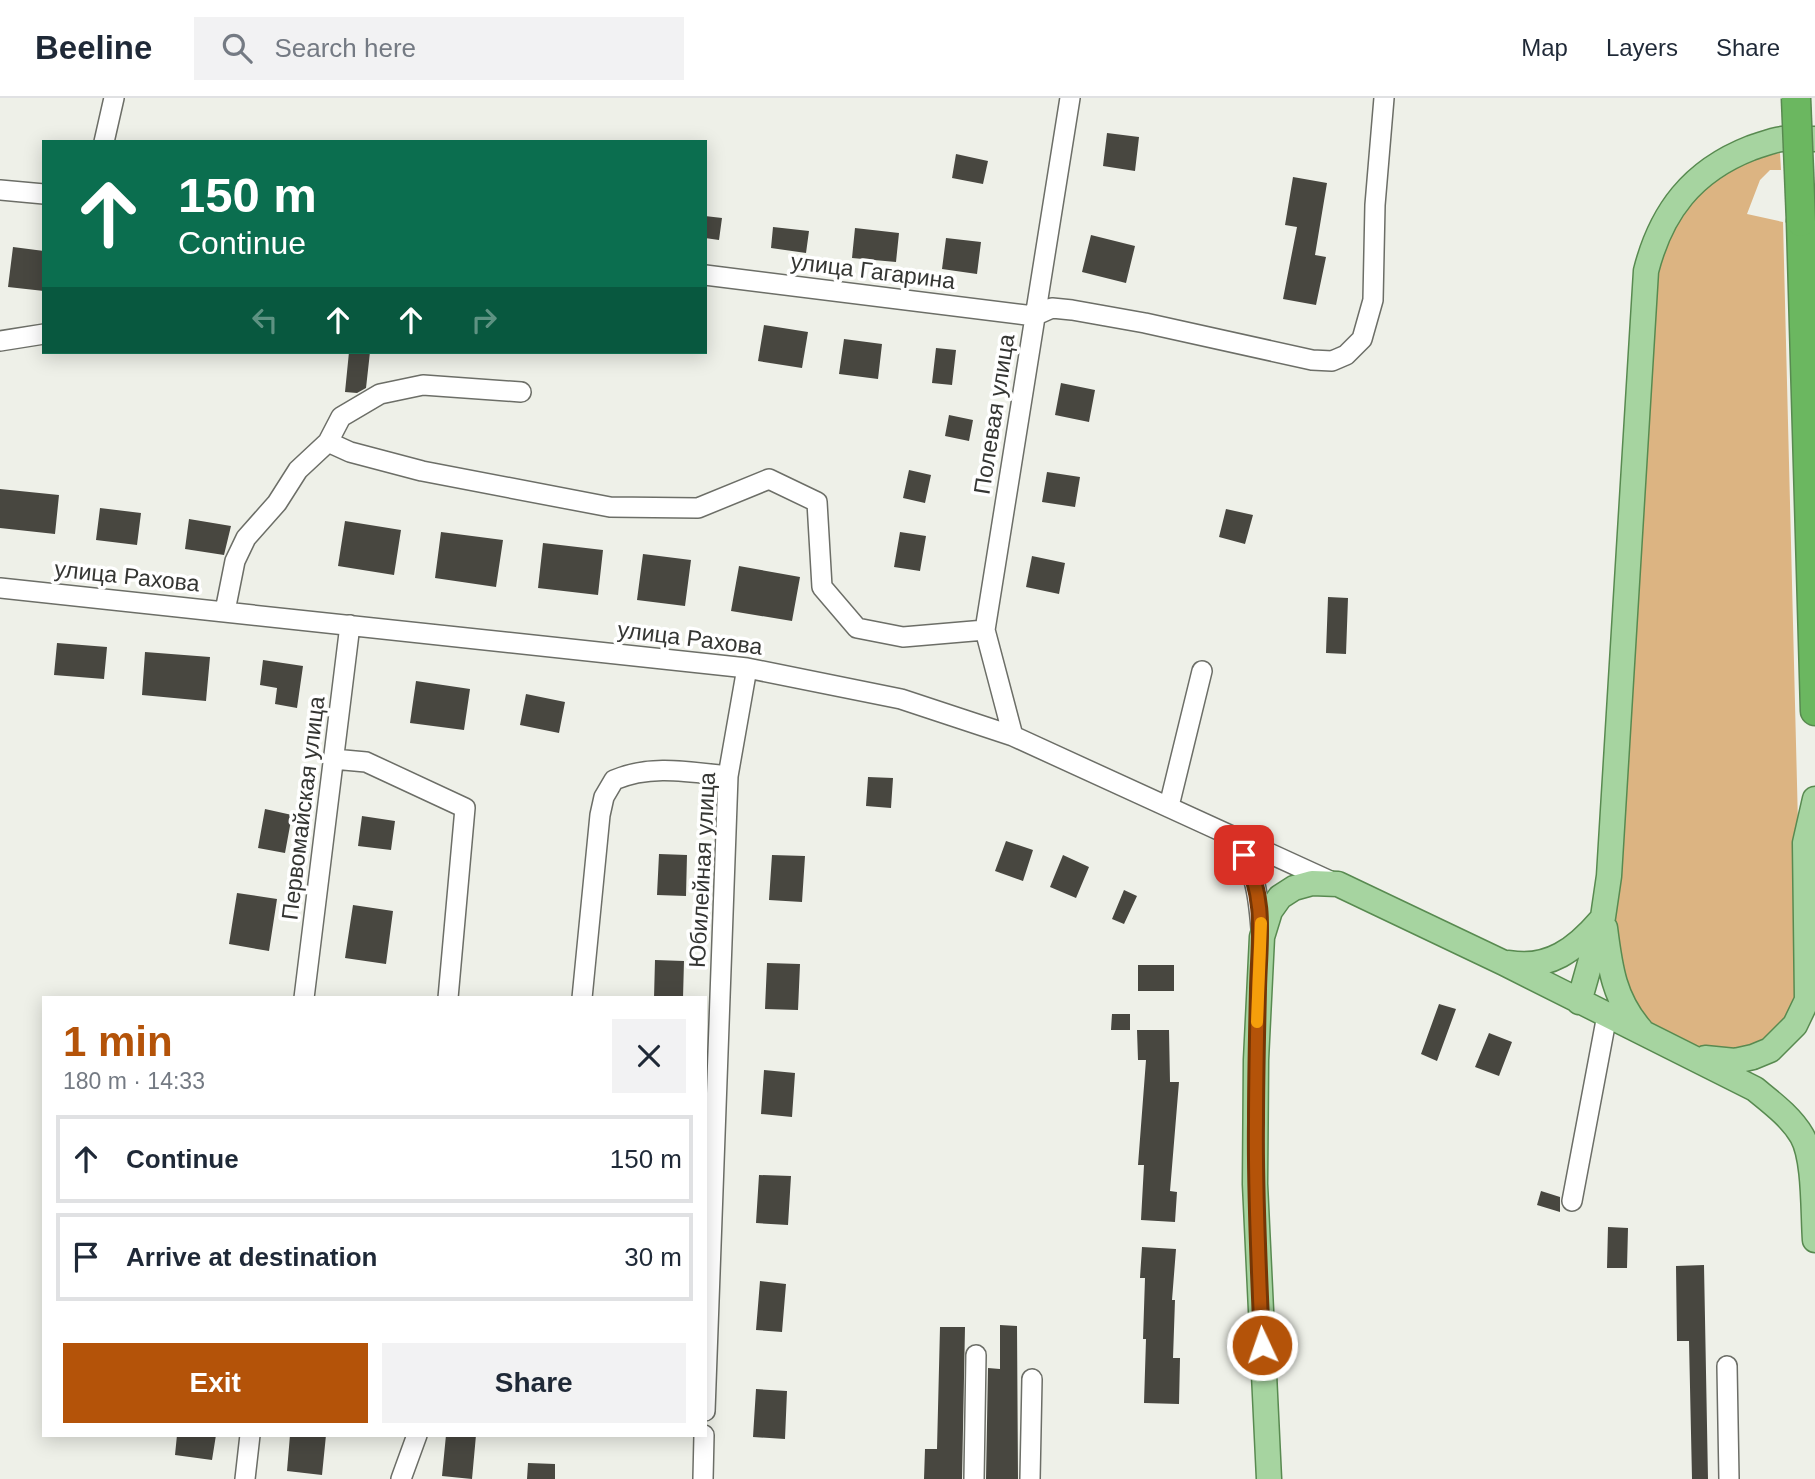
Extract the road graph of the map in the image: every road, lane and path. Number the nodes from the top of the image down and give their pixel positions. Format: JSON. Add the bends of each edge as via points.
{"nodes":[{"id":1,"x":114,"y":98,"type":"edge"},
{"id":2,"x":1070,"y":98,"type":"edge"},
{"id":3,"x":1384,"y":98,"type":"edge"},
{"id":4,"x":1796,"y":98,"type":"edge"},
{"id":5,"x":1815,"y":139,"type":"edge"},
{"id":6,"x":104,"y":140,"type":"edge"},
{"id":7,"x":0,"y":190,"type":"edge"},
{"id":8,"x":42,"y":194,"type":"edge"},
{"id":9,"x":707,"y":275,"type":"edge"},
{"id":10,"x":1034,"y":316,"type":"junction"},
{"id":11,"x":42,"y":334,"type":"edge"},
{"id":12,"x":0,"y":341,"type":"edge"},
{"id":13,"x":521,"y":392,"type":"dead end"},
{"id":14,"x":328,"y":442,"type":"junction"},
{"id":15,"x":0,"y":587,"type":"edge"},
{"id":16,"x":225,"y":611,"type":"junction"},
{"id":17,"x":350,"y":625,"type":"junction"},
{"id":18,"x":985,"y":630,"type":"junction"},
{"id":19,"x":747,"y":668,"type":"junction"},
{"id":20,"x":1202,"y":671,"type":"dead end"},
{"id":21,"x":1815,"y":711,"type":"edge"},
{"id":22,"x":1013,"y":736,"type":"junction"},
{"id":23,"x":333,"y":759,"type":"junction"},
{"id":24,"x":728,"y":776,"type":"junction"},
{"id":25,"x":1815,"y":799,"type":"edge"},
{"id":26,"x":1169,"y":806,"type":"junction"},
{"id":27,"x":1229,"y":834,"type":"junction"},
{"id":28,"x":1338,"y":884,"type":"junction"},
{"id":29,"x":1603,"y":917,"type":"junction"},
{"id":30,"x":1262,"y":937,"type":"junction"},
{"id":31,"x":1504,"y":963,"type":"junction"},
{"id":32,"x":304,"y":996,"type":"edge"},
{"id":33,"x":448,"y":996,"type":"edge"},
{"id":34,"x":582,"y":996,"type":"edge"},
{"id":35,"x":1579,"y":1002,"type":"junction"},
{"id":36,"x":1607,"y":1015,"type":"junction"},
{"id":37,"x":1644,"y":1034,"type":"junction"},
{"id":38,"x":1687,"y":1055,"type":"junction"},
{"id":39,"x":1572,"y":1201,"type":"dead end"},
{"id":40,"x":1815,"y":1240,"type":"edge"},
{"id":41,"x":707,"y":1355,"type":"edge"},
{"id":42,"x":976,"y":1355,"type":"dead end"},
{"id":43,"x":1727,"y":1366,"type":"dead end"},
{"id":44,"x":1032,"y":1379,"type":"dead end"},
{"id":45,"x":250,"y":1437,"type":"edge"},
{"id":46,"x":416,"y":1437,"type":"edge"},
{"id":47,"x":704,"y":1437,"type":"edge"},
{"id":48,"x":245,"y":1479,"type":"edge"},
{"id":49,"x":401,"y":1479,"type":"edge"},
{"id":50,"x":703,"y":1479,"type":"edge"},
{"id":51,"x":974,"y":1479,"type":"edge"},
{"id":52,"x":1030,"y":1479,"type":"edge"},
{"id":53,"x":1269,"y":1479,"type":"edge"},
{"id":54,"x":1729,"y":1479,"type":"edge"}],
"edges":[{"from":1,"to":6,"type":"street"},
{"from":2,"to":10,"type":"street","name":"Полевая улица"},
{"from":3,"to":10,"type":"street","name":"улица Гагарина","via":[[1373,300],[1362,339],[1346,355],[1332,361],[1312,360],[1072,310],[1052,308]]},
{"from":4,"to":21,"type":"highway","bridge":true},
{"from":5,"to":29,"type":"main road","via":[[1780,139],[1716,165],[1678,199],[1665,219],[1646,271]]},
{"from":7,"to":8,"type":"street"},
{"from":9,"to":10,"type":"street","name":"улица Гагарина"},
{"from":10,"to":18,"type":"street","name":"Полевая улица"},
{"from":11,"to":12,"type":"street"},
{"from":13,"to":14,"type":"street","via":[[423,385],[380,394],[341,417]]},
{"from":14,"to":16,"type":"street","via":[[298,470],[246,538],[235,561]]},
{"from":14,"to":18,"type":"street","via":[[422,471],[610,507],[698,508],[769,479],[817,502],[822,587],[857,628],[903,637]]},
{"from":15,"to":16,"type":"street","name":"улица Рахова"},
{"from":16,"to":17,"type":"street","name":"улица Рахова"},
{"from":17,"to":19,"type":"street","name":"улица Рахова"},
{"from":17,"to":23,"type":"street","name":"Первомайская улица"},
{"from":18,"to":22,"type":"street","name":"Полевая улица"},
{"from":19,"to":22,"type":"street","name":"улица Рахова","via":[[901,699]]},
{"from":19,"to":24,"type":"street","name":"Юбилейная улица"},
{"from":20,"to":26,"type":"street"},
{"from":22,"to":26,"type":"street","name":"улица Рахова"},
{"from":23,"to":32,"type":"street","name":"Первомайская улица"},
{"from":23,"to":33,"type":"street","via":[[366,762],[465,808]]},
{"from":24,"to":34,"type":"street","via":[[645,771],[614,780],[600,815]]},
{"from":24,"to":41,"type":"street","name":"Юбилейная улица"},
{"from":25,"to":38,"type":"main road","via":[[1805,843],[1807,1000],[1795,1025],[1769,1050],[1753,1057],[1715,1061]]},
{"from":26,"to":27,"type":"street","name":"улица Рахова"},
{"from":27,"to":28,"type":"street","name":"улица Рахова"},
{"from":27,"to":30,"type":"street","via":[[1253,872]]},
{"from":28,"to":30,"type":"main road","via":[[1312,883],[1280,897]]},
{"from":28,"to":31,"type":"main road"},
{"from":29,"to":31,"type":"main road","via":[[1581,942],[1558,958],[1523,966]]},
{"from":29,"to":35,"type":"main road"},
{"from":29,"to":37,"type":"main road","via":[[1618,996]]},
{"from":30,"to":53,"type":"main road","via":[[1255,1184]]},
{"from":31,"to":35,"type":"main road"},
{"from":35,"to":36,"type":"main road"},
{"from":36,"to":37,"type":"main road"},
{"from":36,"to":39,"type":"street"},
{"from":37,"to":38,"type":"main road"},
{"from":38,"to":40,"type":"main road","via":[[1755,1089],[1802,1135],[1810,1155]]},
{"from":42,"to":51,"type":"street"},
{"from":43,"to":54,"type":"street"},
{"from":44,"to":52,"type":"street"},
{"from":45,"to":48,"type":"street"},
{"from":46,"to":49,"type":"street"},
{"from":47,"to":50,"type":"street"}]}
